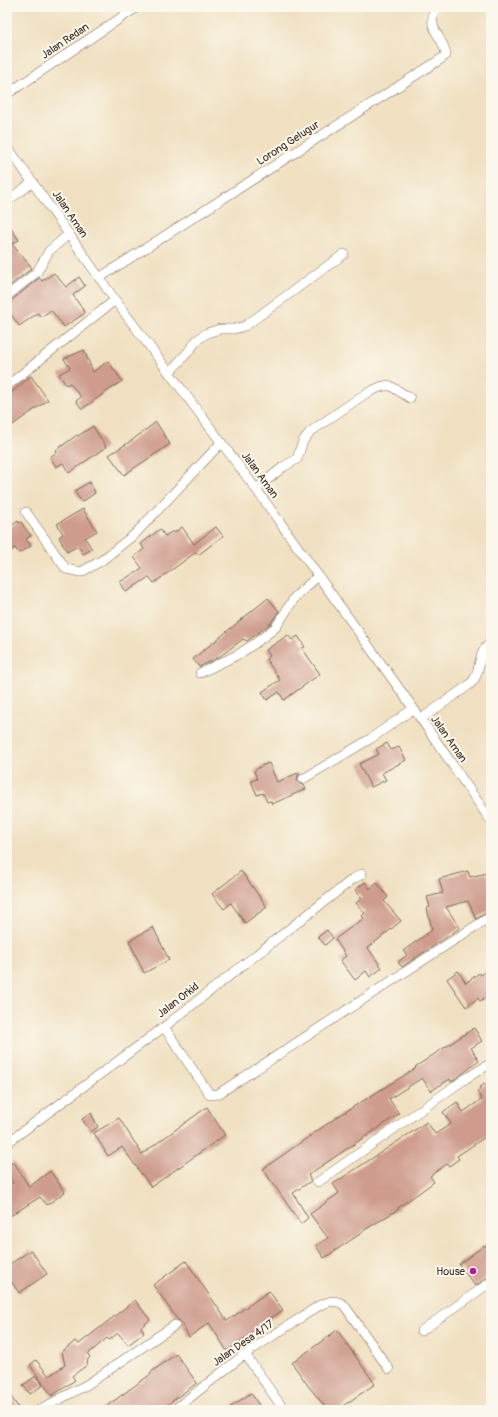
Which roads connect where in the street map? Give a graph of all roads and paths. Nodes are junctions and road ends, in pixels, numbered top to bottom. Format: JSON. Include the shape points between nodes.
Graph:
{"nodes":[{"id":1,"x":137,"y":7,"type":"edge"},
{"id":2,"x":436,"y":7,"type":"edge"},
{"id":3,"x":7,"y":94,"type":"edge"},
{"id":4,"x":7,"y":146,"type":"edge"},
{"id":5,"x":29,"y":185,"type":"junction"},
{"id":6,"x":7,"y":201,"type":"edge"},
{"id":7,"x":69,"y":234,"type":"junction"},
{"id":8,"x":344,"y":254,"type":"dead end"},
{"id":9,"x":99,"y":278,"type":"junction"},
{"id":10,"x":7,"y":296,"type":"edge"},
{"id":11,"x":115,"y":300,"type":"junction"},
{"id":12,"x":168,"y":373,"type":"junction"},
{"id":13,"x":7,"y":386,"type":"edge"},
{"id":14,"x":410,"y":398,"type":"dead end"},
{"id":15,"x":221,"y":443,"type":"junction"},
{"id":16,"x":256,"y":488,"type":"junction"},
{"id":17,"x":26,"y":512,"type":"dead end"},
{"id":18,"x":318,"y":576,"type":"junction"},
{"id":19,"x":491,"y":643,"type":"edge"},
{"id":20,"x":200,"y":673,"type":"dead end"},
{"id":21,"x":413,"y":709,"type":"junction"},
{"id":22,"x":421,"y":719,"type":"junction"},
{"id":23,"x":303,"y":779,"type":"dead end"},
{"id":24,"x":489,"y":814,"type":"edge"},
{"id":25,"x":362,"y":874,"type":"dead end"},
{"id":26,"x":491,"y":916,"type":"edge"},
{"id":27,"x":164,"y":1027,"type":"junction"},
{"id":28,"x":491,"y":1063,"type":"edge"},
{"id":29,"x":7,"y":1144,"type":"edge"},
{"id":30,"x":318,"y":1182,"type":"dead end"},
{"id":31,"x":491,"y":1282,"type":"edge"},
{"id":32,"x":175,"y":1325,"type":"dead end"},
{"id":33,"x":421,"y":1331,"type":"dead end"},
{"id":34,"x":245,"y":1354,"type":"junction"},
{"id":35,"x":389,"y":1369,"type":"dead end"},
{"id":36,"x":39,"y":1410,"type":"edge"},
{"id":37,"x":174,"y":1410,"type":"edge"},
{"id":38,"x":284,"y":1410,"type":"edge"}],
"edges":[{"from":1,"to":3,"type":"street","name":"Jalan Redan"},
{"from":2,"to":9,"type":"street","name":"Lorong Gelugur","via":[[432,14],[432,24],[446,55]]},
{"from":4,"to":5,"type":"street","name":"Jalan Aman"},
{"from":5,"to":6,"type":"street"},
{"from":5,"to":7,"type":"street","name":"Jalan Aman"},
{"from":7,"to":9,"type":"street","name":"Jalan Aman"},
{"from":7,"to":10,"type":"street","via":[[49,251],[36,272]]},
{"from":8,"to":12,"type":"street","via":[[245,326],[220,329],[202,336]]},
{"from":9,"to":11,"type":"street","name":"Jalan Aman"},
{"from":11,"to":12,"type":"street","name":"Jalan Aman"},
{"from":11,"to":13,"type":"street"},
{"from":12,"to":15,"type":"street","name":"Jalan Aman"},
{"from":14,"to":16,"type":"street","via":[[389,385],[380,386],[364,394],[310,432],[303,440],[297,459]]},
{"from":15,"to":16,"type":"street","name":"Jalan Aman"},
{"from":15,"to":17,"type":"street","via":[[134,534],[101,561],[81,572],[66,569]]},
{"from":16,"to":18,"type":"street","name":"Jalan Aman"},
{"from":18,"to":20,"type":"street","via":[[295,597],[276,626],[257,642]]},
{"from":18,"to":21,"type":"street","name":"Jalan Aman"},
{"from":19,"to":22,"type":"street","via":[[481,654],[475,678],[469,685]]},
{"from":21,"to":22,"type":"street","name":"Jalan Aman"},
{"from":21,"to":23,"type":"street","via":[[370,739]]},
{"from":22,"to":24,"type":"street","name":"Jalan Aman"},
{"from":25,"to":27,"type":"street","name":"Jalan Orkid"},
{"from":26,"to":27,"type":"street","via":[[218,1094],[210,1095]]},
{"from":27,"to":29,"type":"street","name":"Jalan Orkid"},
{"from":28,"to":30,"type":"street"},
{"from":31,"to":33,"type":"street"},
{"from":32,"to":36,"type":"street","via":[[88,1384]]},
{"from":34,"to":35,"type":"street","name":"Jalan Desa 4/17","via":[[320,1305],[336,1300],[344,1304]]},
{"from":34,"to":37,"type":"street","name":"Jalan Desa 4/17"},
{"from":34,"to":38,"type":"street"}]}
